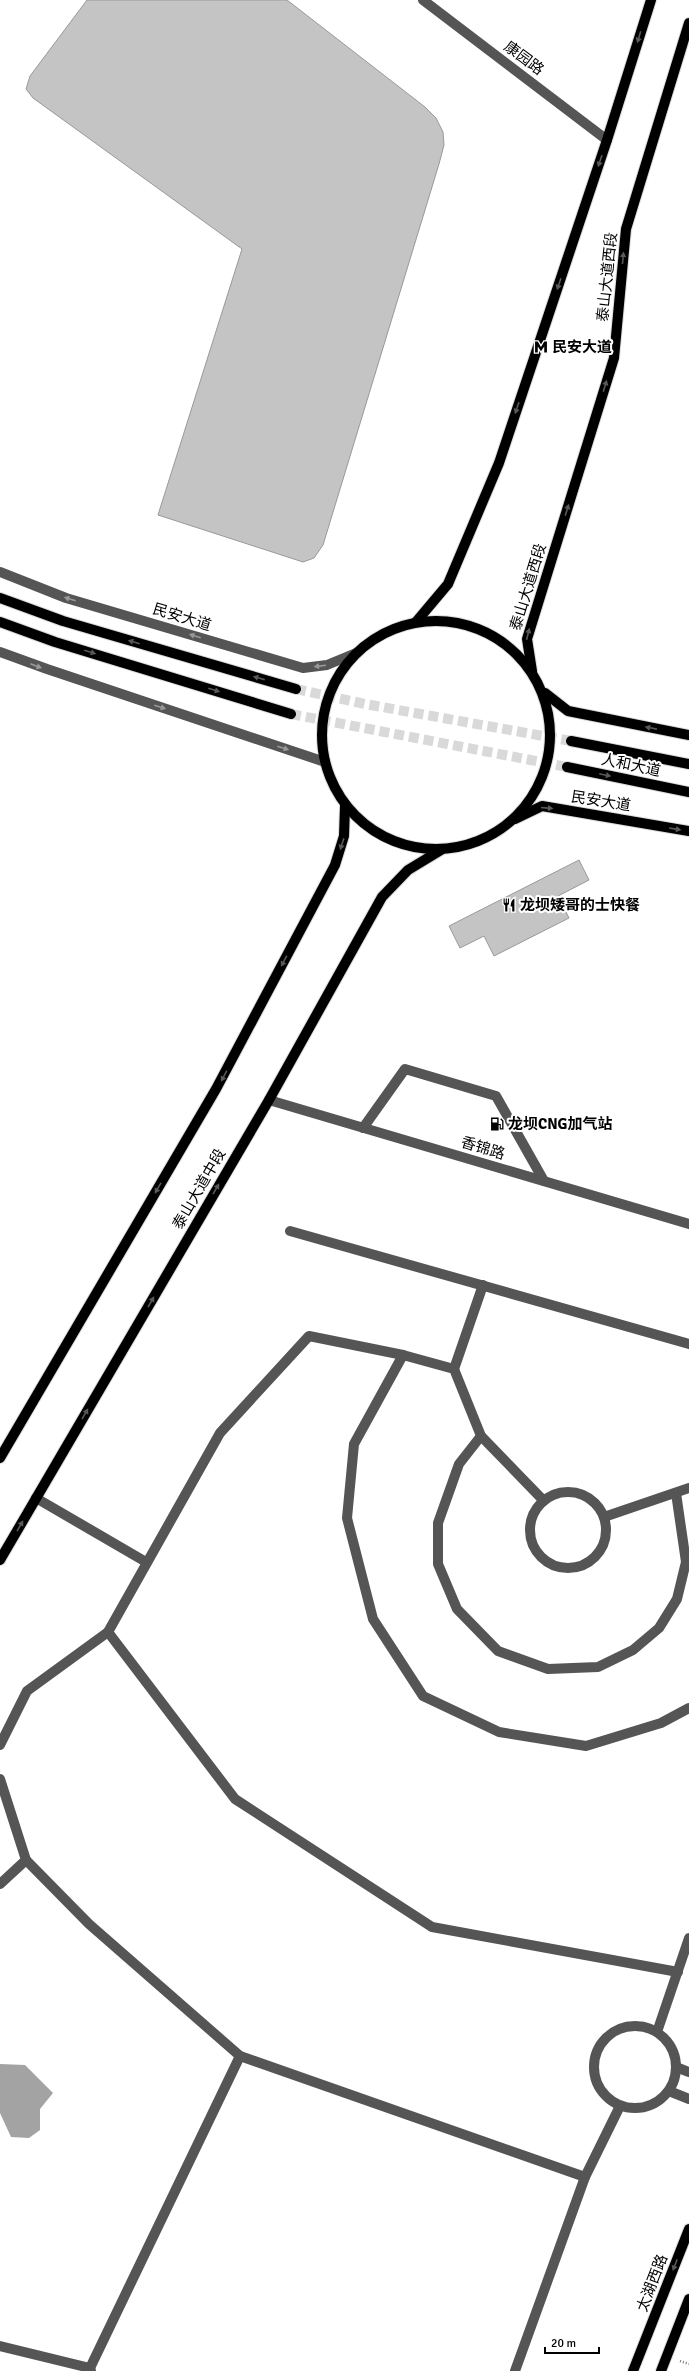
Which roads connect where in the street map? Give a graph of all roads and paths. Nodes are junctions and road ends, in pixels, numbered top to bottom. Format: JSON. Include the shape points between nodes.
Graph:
{"nodes":[{"id":1,"x":423,"y":0,"type":"edge"},
{"id":2,"x":651,"y":0,"type":"edge"},
{"id":3,"x":689,"y":24,"type":"edge"},
{"id":4,"x":607,"y":140,"type":"junction"},
{"id":5,"x":0,"y":572,"type":"edge"},
{"id":6,"x":0,"y":598,"type":"edge"},
{"id":7,"x":0,"y":622,"type":"edge"},
{"id":8,"x":416,"y":622,"type":"junction"},
{"id":9,"x":0,"y":652,"type":"edge"},
{"id":10,"x":356,"y":653,"type":"junction"},
{"id":11,"x":532,"y":673,"type":"junction"},
{"id":12,"x":296,"y":689,"type":"tunnel mouth"},
{"id":13,"x":545,"y":693,"type":"junction"},
{"id":14,"x":291,"y":714,"type":"tunnel mouth"},
{"id":15,"x":689,"y":735,"type":"edge"},
{"id":16,"x":571,"y":741,"type":"tunnel mouth"},
{"id":17,"x":325,"y":762,"type":"junction"},
{"id":18,"x":689,"y":764,"type":"edge"},
{"id":19,"x":567,"y":767,"type":"tunnel mouth"},
{"id":20,"x":689,"y":792,"type":"edge"},
{"id":21,"x":345,"y":806,"type":"junction"},
{"id":22,"x":511,"y":821,"type":"junction"},
{"id":23,"x":689,"y":831,"type":"edge"},
{"id":24,"x":441,"y":850,"type":"junction"},
{"id":25,"x":269,"y":1100,"type":"junction"},
{"id":26,"x":363,"y":1128,"type":"junction"},
{"id":27,"x":544,"y":1181,"type":"junction"},
{"id":28,"x":689,"y":1224,"type":"edge"},
{"id":29,"x":290,"y":1231,"type":"dead end"},
{"id":30,"x":483,"y":1285,"type":"junction"},
{"id":31,"x":689,"y":1344,"type":"edge"},
{"id":32,"x":403,"y":1355,"type":"junction"},
{"id":33,"x":454,"y":1369,"type":"junction"},
{"id":34,"x":481,"y":1436,"type":"junction"},
{"id":35,"x":0,"y":1458,"type":"edge"},
{"id":36,"x":689,"y":1488,"type":"edge"},
{"id":37,"x":676,"y":1493,"type":"junction"},
{"id":38,"x":36,"y":1498,"type":"junction"},
{"id":39,"x":544,"y":1500,"type":"junction"},
{"id":40,"x":604,"y":1517,"type":"junction"},
{"id":41,"x":0,"y":1560,"type":"edge"},
{"id":42,"x":146,"y":1562,"type":"junction"},
{"id":43,"x":108,"y":1632,"type":"junction"},
{"id":44,"x":689,"y":1708,"type":"edge"},
{"id":45,"x":0,"y":1745,"type":"edge"},
{"id":46,"x":0,"y":1779,"type":"edge"},
{"id":47,"x":26,"y":1860,"type":"junction"},
{"id":48,"x":0,"y":1884,"type":"edge"},
{"id":49,"x":689,"y":1938,"type":"edge"},
{"id":50,"x":678,"y":1972,"type":"junction"},
{"id":51,"x":657,"y":2032,"type":"junction"},
{"id":52,"x":240,"y":2056,"type":"junction"},
{"id":53,"x":676,"y":2067,"type":"junction"},
{"id":54,"x":689,"y":2072,"type":"edge"},
{"id":55,"x":669,"y":2091,"type":"junction"},
{"id":56,"x":689,"y":2099,"type":"edge"},
{"id":57,"x":620,"y":2106,"type":"junction"},
{"id":58,"x":585,"y":2177,"type":"junction"},
{"id":59,"x":689,"y":2229,"type":"edge"},
{"id":60,"x":689,"y":2299,"type":"edge"},
{"id":61,"x":0,"y":2346,"type":"edge"},
{"id":62,"x":91,"y":2369,"type":"edge"},
{"id":63,"x":515,"y":2371,"type":"edge"},
{"id":64,"x":634,"y":2371,"type":"edge"},
{"id":65,"x":661,"y":2371,"type":"edge"}],
"edges":[{"from":1,"to":4,"type":"street","name":"康园路"},
{"from":2,"to":4,"type":"main road","one_way":true},
{"from":11,"to":3,"type":"main road","name":"泰山大道西段","one_way":true,"via":[[526,639],[614,358],[626,229]]},
{"from":4,"to":8,"type":"main road","one_way":true,"via":[[499,463],[448,584]]},
{"from":10,"to":5,"type":"street","name":"民安大道","one_way":true,"via":[[327,665],[303,668],[66,598]]},
{"from":12,"to":6,"type":"main road","one_way":true,"via":[[64,621]]},
{"from":7,"to":14,"type":"main road","one_way":true,"via":[[55,642]]},
{"from":8,"to":10,"type":"main road","via":[[384,633]]},
{"from":8,"to":11,"type":"main road","via":[[449,621],[486,632],[518,654]]},
{"from":9,"to":17,"type":"street","one_way":true},
{"from":10,"to":17,"type":"main road","via":[[341,671],[330,692],[323,715],[321,739]]},
{"from":11,"to":13,"type":"main road"},
{"from":15,"to":13,"type":"main road","one_way":true,"via":[[568,711]]},
{"from":13,"to":22,"type":"main road","via":[[550,718],[546,768],[536,791]]},
{"from":16,"to":18,"type":"main road","name":"人和大道"},
{"from":17,"to":21,"type":"main road","via":[[332,785]]},
{"from":19,"to":20,"type":"main road","name":"人和大道","one_way":true},
{"from":21,"to":24,"type":"main road","via":[[362,823],[381,836],[402,845]]},
{"from":21,"to":35,"type":"main road","one_way":true,"via":[[344,836],[335,865],[235,1054]]},
{"from":22,"to":23,"type":"main road","name":"民安大道","one_way":true,"via":[[542,806]]},
{"from":22,"to":24,"type":"main road","via":[[479,842]]},
{"from":24,"to":25,"type":"main road","name":"泰山大道中段","via":[[408,870],[382,897]]},
{"from":25,"to":26,"type":"street","name":"香锦路"},
{"from":38,"to":25,"type":"main road","name":"泰山大道中段","one_way":true},
{"from":26,"to":27,"type":"street","name":"香锦路"},
{"from":26,"to":27,"type":"street","via":[[405,1069],[496,1096]]},
{"from":27,"to":28,"type":"street","name":"香锦路"},
{"from":29,"to":30,"type":"street"},
{"from":30,"to":31,"type":"street"},
{"from":30,"to":33,"type":"street"},
{"from":32,"to":33,"type":"street"},
{"from":32,"to":42,"type":"street","via":[[309,1336],[220,1433]]},
{"from":32,"to":44,"type":"street","via":[[354,1444],[347,1518],[373,1619],[423,1696],[498,1732],[586,1746],[661,1723]]},
{"from":33,"to":34,"type":"street"},
{"from":34,"to":37,"type":"street","via":[[458,1464],[438,1523],[438,1564],[457,1609],[498,1651],[548,1669],[598,1667],[633,1650],[659,1628],[677,1600],[686,1562]]},
{"from":34,"to":39,"type":"street"},
{"from":36,"to":37,"type":"street"},
{"from":37,"to":40,"type":"street"},
{"from":41,"to":38,"type":"main road","name":"泰山大道中段","one_way":true},
{"from":38,"to":42,"type":"street"},
{"from":39,"to":40,"type":"street","via":[[566,1491],[578,1492],[598,1506]]},
{"from":39,"to":40,"type":"street","via":[[535,1509],[530,1520],[529,1532],[538,1554],[558,1567],[581,1566],[600,1551],[605,1540]]},
{"from":42,"to":43,"type":"street"},
{"from":43,"to":45,"type":"street","via":[[27,1691]]},
{"from":43,"to":50,"type":"street","via":[[235,1799],[432,1927]]},
{"from":46,"to":47,"type":"street"},
{"from":47,"to":48,"type":"street"},
{"from":47,"to":52,"type":"street","via":[[89,1924]]},
{"from":49,"to":50,"type":"street"},
{"from":50,"to":51,"type":"street"},
{"from":51,"to":53,"type":"street","via":[[667,2041],[674,2053]]},
{"from":51,"to":57,"type":"street","via":[[631,2026],[617,2030],[606,2038],[598,2049],[594,2062],[594,2076],[608,2099]]},
{"from":52,"to":58,"type":"street"},
{"from":52,"to":62,"type":"street"},
{"from":53,"to":54,"type":"street"},
{"from":53,"to":55,"type":"street","via":[[675,2079]]},
{"from":55,"to":56,"type":"street"},
{"from":55,"to":57,"type":"street","via":[[659,2101],[647,2107],[633,2109]]},
{"from":57,"to":58,"type":"street"},
{"from":58,"to":63,"type":"street"},
{"from":59,"to":64,"type":"main road","name":"太湖西路","one_way":true},
{"from":60,"to":65,"type":"main road"},
{"from":61,"to":62,"type":"street"}]}
